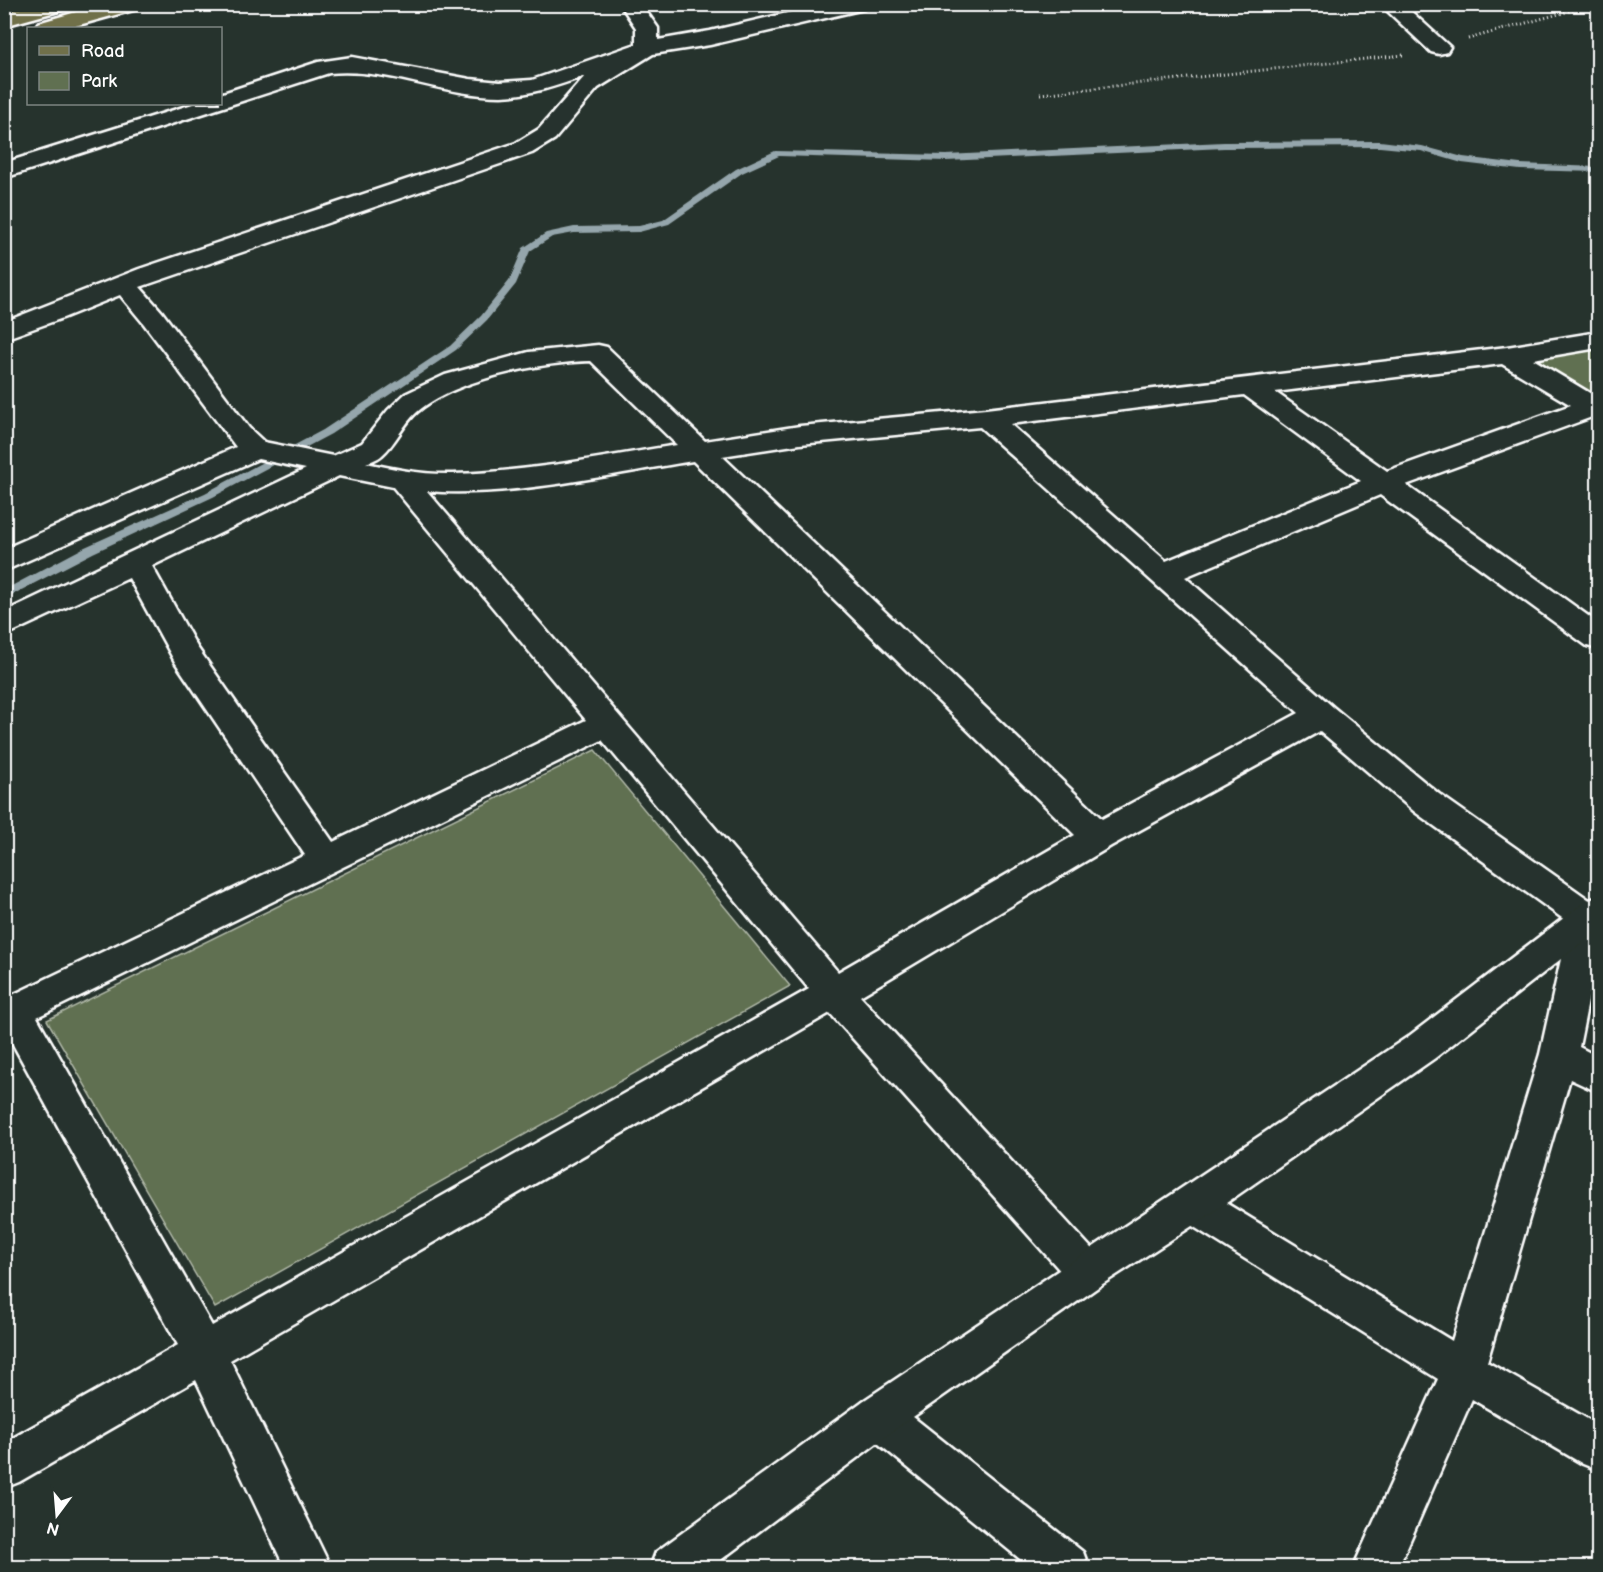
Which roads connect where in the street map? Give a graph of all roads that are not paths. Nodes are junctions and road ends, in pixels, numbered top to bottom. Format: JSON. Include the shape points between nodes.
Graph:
{"nodes":[{"id":1,"x":58,"y":4,"type":"edge"},
{"id":2,"x":129,"y":4,"type":"edge"},
{"id":3,"x":630,"y":4,"type":"edge"},
{"id":4,"x":856,"y":4,"type":"edge"},
{"id":5,"x":1390,"y":4,"type":"edge"},
{"id":6,"x":4,"y":20,"type":"edge"},
{"id":7,"x":49,"y":27,"type":"edge"},
{"id":8,"x":27,"y":33,"type":"edge"},
{"id":9,"x":4,"y":40,"type":"edge"},
{"id":10,"x":1439,"y":47,"type":"road end"},
{"id":11,"x":647,"y":48,"type":"junction"},
{"id":12,"x":222,"y":101,"type":"edge"},
{"id":13,"x":211,"y":105,"type":"edge"},
{"id":14,"x":4,"y":171,"type":"edge"},
{"id":15,"x":125,"y":284,"type":"junction"},
{"id":16,"x":4,"y":331,"type":"edge"},
{"id":17,"x":1599,"y":340,"type":"edge"},
{"id":18,"x":1507,"y":355,"type":"junction"},
{"id":19,"x":1249,"y":386,"type":"junction"},
{"id":20,"x":1596,"y":409,"type":"edge"},
{"id":21,"x":986,"y":418,"type":"junction"},
{"id":22,"x":255,"y":449,"type":"junction"},
{"id":23,"x":701,"y":451,"type":"junction"},
{"id":24,"x":336,"y":467,"type":"junction"},
{"id":25,"x":402,"y":480,"type":"junction"},
{"id":26,"x":1383,"y":483,"type":"junction"},
{"id":27,"x":4,"y":561,"type":"edge"},
{"id":28,"x":136,"y":564,"type":"junction"},
{"id":29,"x":1163,"y":574,"type":"junction"},
{"id":30,"x":4,"y":625,"type":"edge"},
{"id":31,"x":1599,"y":638,"type":"edge"},
{"id":32,"x":1322,"y":715,"type":"junction"},
{"id":33,"x":607,"y":724,"type":"junction"},
{"id":34,"x":1099,"y":837,"type":"junction"},
{"id":35,"x":326,"y":859,"type":"junction"},
{"id":36,"x":1593,"y":914,"type":"edge"},
{"id":37,"x":834,"y":993,"type":"junction"},
{"id":38,"x":9,"y":1003,"type":"edge"},
{"id":39,"x":1558,"y":1054,"type":"junction"},
{"id":40,"x":1599,"y":1076,"type":"edge"},
{"id":41,"x":1192,"y":1204,"type":"junction"},
{"id":42,"x":1087,"y":1272,"type":"junction"},
{"id":43,"x":204,"y":1352,"type":"junction"},
{"id":44,"x":1463,"y":1371,"type":"junction"},
{"id":45,"x":878,"y":1416,"type":"junction"},
{"id":46,"x":1599,"y":1449,"type":"edge"},
{"id":47,"x":4,"y":1467,"type":"edge"},
{"id":48,"x":309,"y":1568,"type":"edge"},
{"id":49,"x":672,"y":1568,"type":"edge"},
{"id":50,"x":1066,"y":1568,"type":"edge"},
{"id":51,"x":1375,"y":1568,"type":"edge"}],
"edges":[{"from":1,"to":6,"type":"main road"},
{"from":2,"to":7,"type":"main road"},
{"from":3,"to":11,"type":"street","via":[[647,28]]},
{"from":4,"to":11,"type":"street","via":[[710,38]]},
{"from":5,"to":10,"type":"street"},
{"from":8,"to":9,"type":"main road"},
{"from":11,"to":12,"type":"street","via":[[535,86],[470,86],[352,63],[326,67]]},
{"from":11,"to":15,"type":"street","via":[[590,83],[547,134],[524,148]]},
{"from":13,"to":14,"type":"street"},
{"from":15,"to":16,"type":"street"},
{"from":15,"to":22,"type":"street","via":[[239,434]]},
{"from":17,"to":18,"type":"street"},
{"from":18,"to":19,"type":"street"},
{"from":18,"to":20,"type":"street"},
{"from":19,"to":21,"type":"street"},
{"from":19,"to":26,"type":"street"},
{"from":20,"to":26,"type":"street"},
{"from":21,"to":23,"type":"street","via":[[800,435]]},
{"from":21,"to":29,"type":"street"},
{"from":22,"to":24,"type":"street"},
{"from":22,"to":27,"type":"street"},
{"from":23,"to":24,"type":"street","via":[[598,353],[575,352],[501,366],[414,401],[372,449]]},
{"from":23,"to":25,"type":"street","via":[[533,477],[451,484]]},
{"from":23,"to":34,"type":"street"},
{"from":24,"to":25,"type":"street"},
{"from":24,"to":28,"type":"street"},
{"from":25,"to":33,"type":"street"},
{"from":26,"to":29,"type":"street"},
{"from":26,"to":31,"type":"street"},
{"from":28,"to":30,"type":"street"},
{"from":28,"to":35,"type":"street","via":[[186,654]]},
{"from":29,"to":32,"type":"street"},
{"from":32,"to":34,"type":"street"},
{"from":32,"to":36,"type":"street","via":[[1426,803]]},
{"from":33,"to":35,"type":"street"},
{"from":33,"to":37,"type":"street"},
{"from":34,"to":37,"type":"street"},
{"from":35,"to":38,"type":"street"},
{"from":36,"to":39,"type":"street"},
{"from":36,"to":41,"type":"street","via":[[1422,1047]]},
{"from":37,"to":42,"type":"street"},
{"from":37,"to":43,"type":"street"},
{"from":38,"to":43,"type":"street"},
{"from":39,"to":40,"type":"street"},
{"from":39,"to":44,"type":"street"},
{"from":41,"to":42,"type":"street"},
{"from":41,"to":44,"type":"street"},
{"from":42,"to":45,"type":"street"},
{"from":43,"to":47,"type":"street"},
{"from":43,"to":48,"type":"street"},
{"from":44,"to":46,"type":"street"},
{"from":44,"to":51,"type":"street"},
{"from":45,"to":49,"type":"street"},
{"from":45,"to":50,"type":"street"}]}
